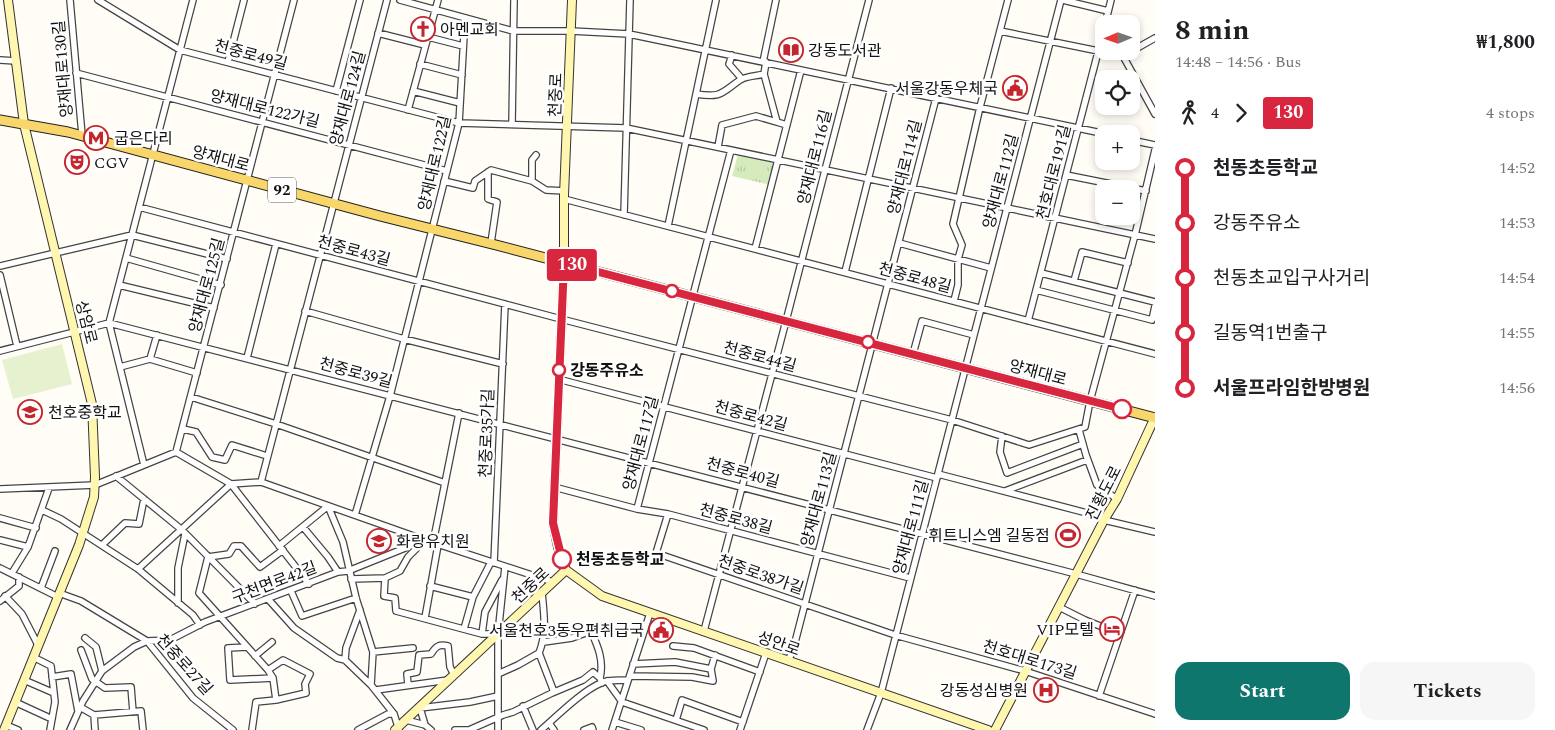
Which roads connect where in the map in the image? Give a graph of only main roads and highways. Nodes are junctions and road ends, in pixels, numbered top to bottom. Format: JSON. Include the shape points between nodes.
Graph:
{"nodes":[{"id":1,"x":0,"y":120,"type":"edge"},
{"id":2,"x":1155,"y":418,"type":"edge"}],
"edges":[{"from":1,"to":2,"type":"main road","name":"양재대로","number":"92","via":[[152,154]]}]}
